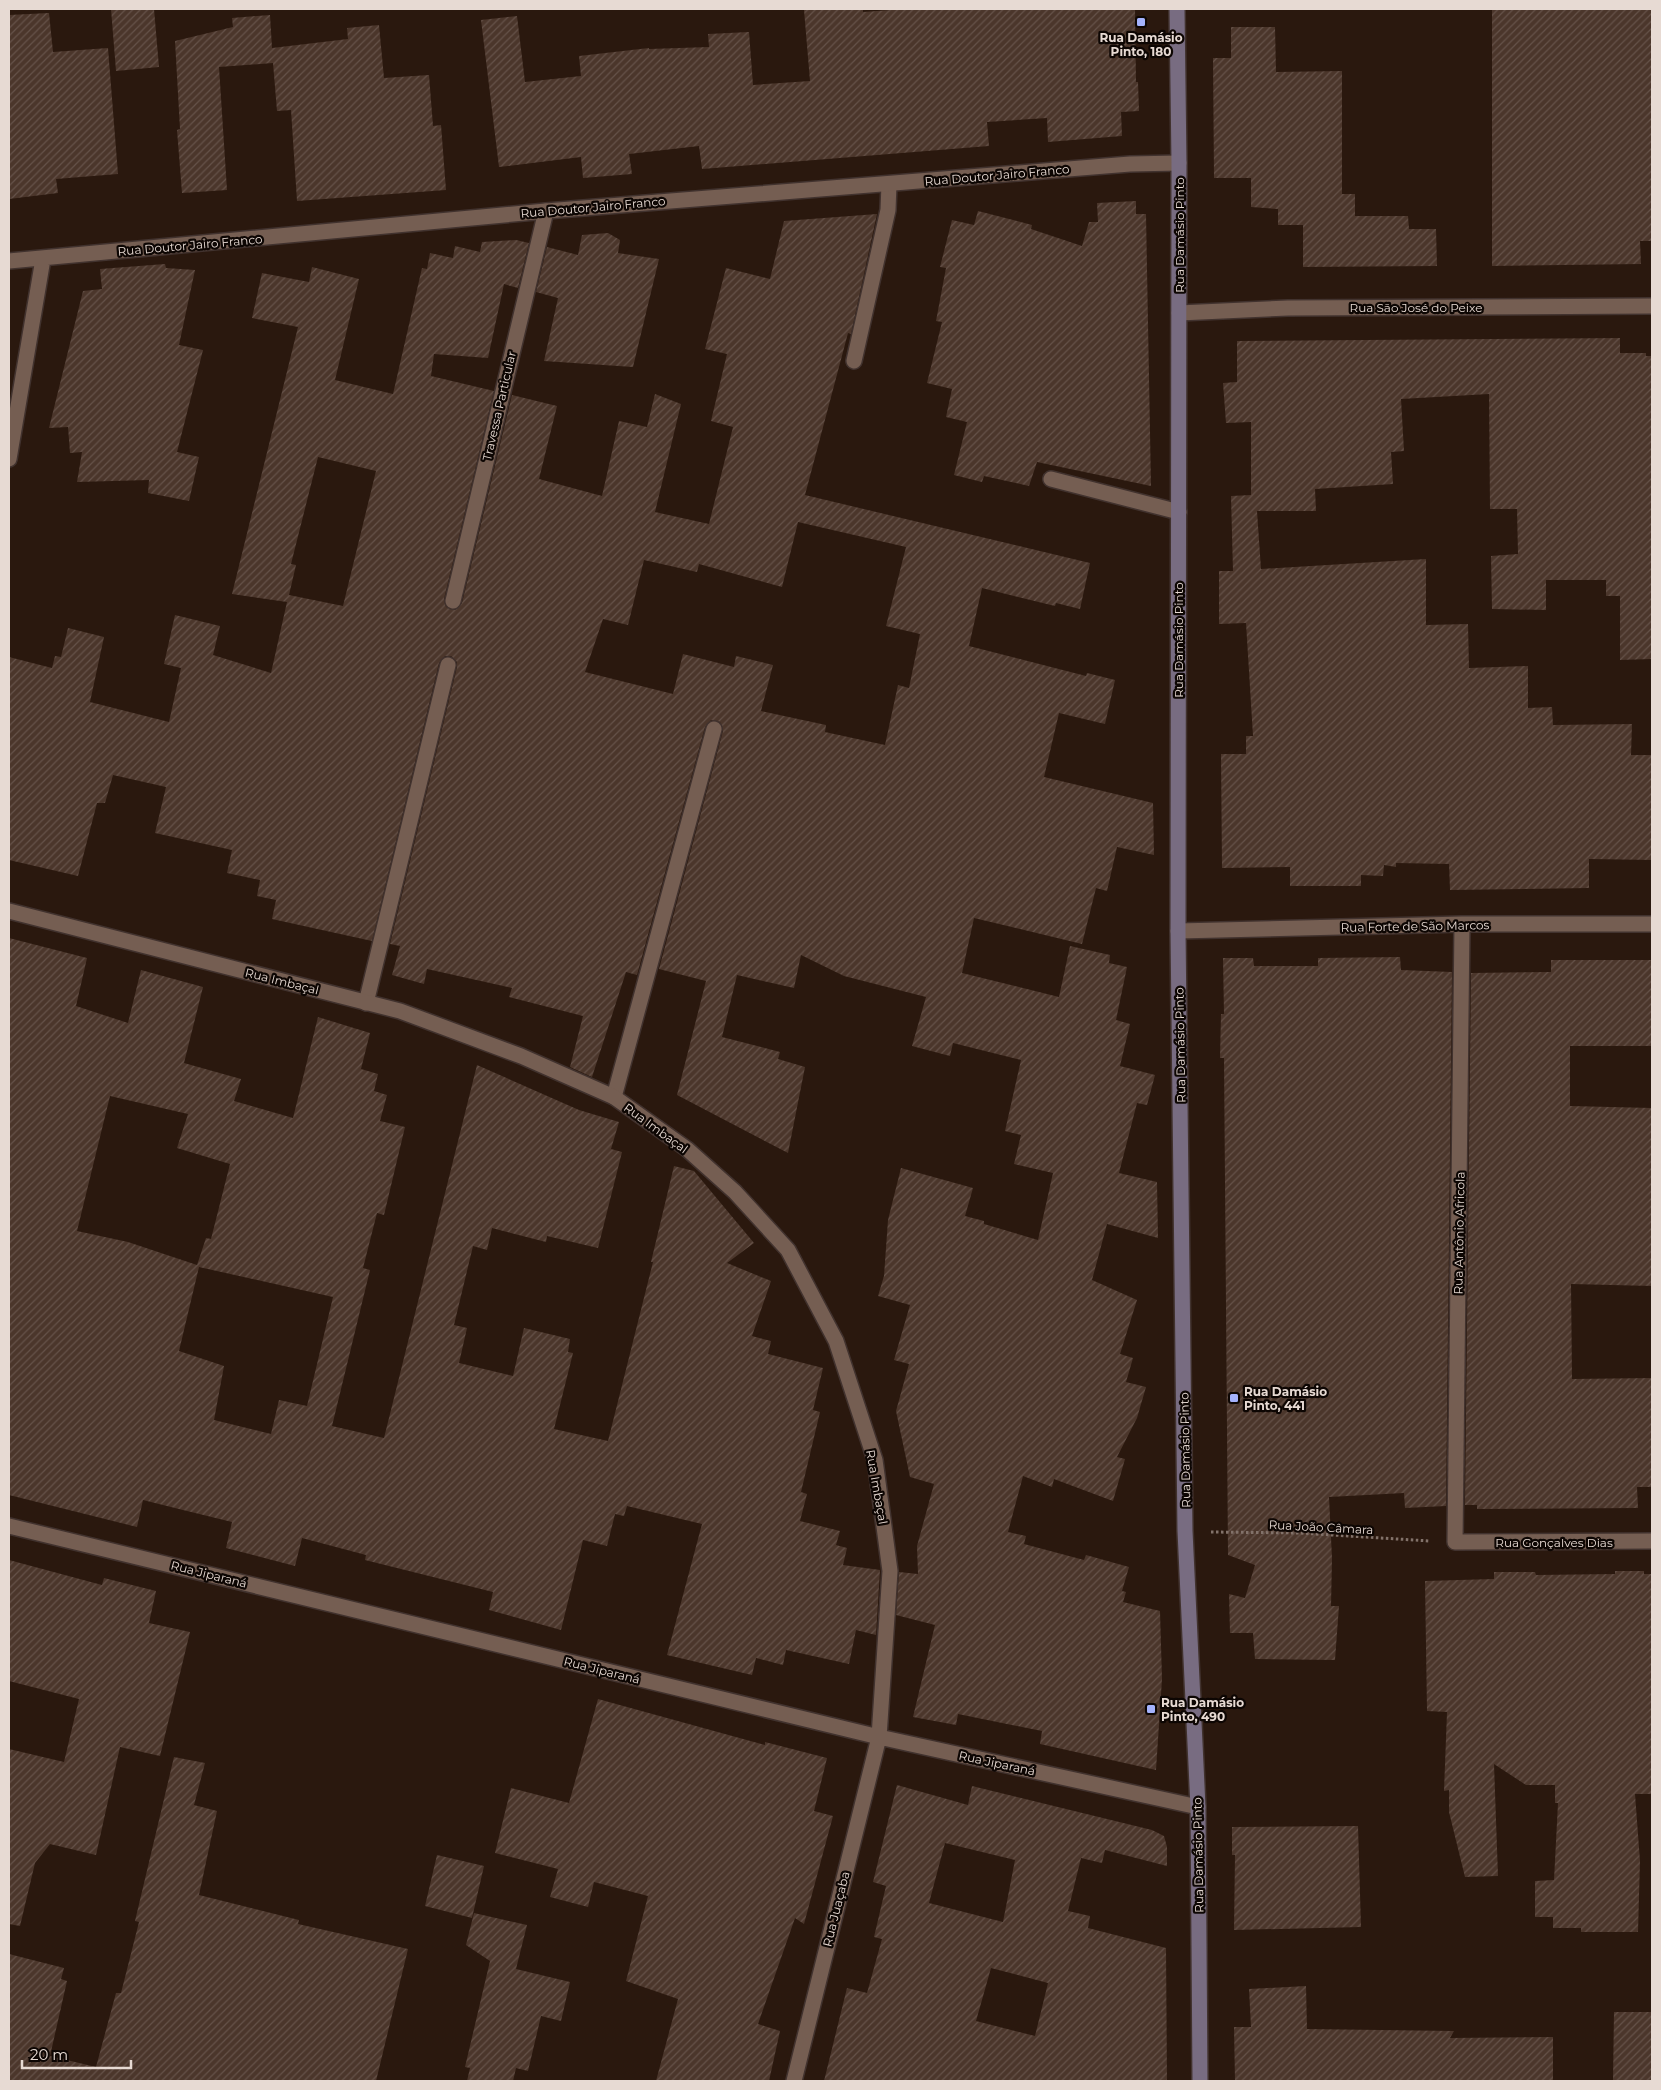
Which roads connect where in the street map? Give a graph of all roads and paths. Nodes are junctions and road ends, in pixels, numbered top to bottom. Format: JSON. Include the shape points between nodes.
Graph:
{"nodes":[{"id":1,"x":1177,"y":9,"type":"edge"},
{"id":2,"x":1179,"y":163,"type":"junction"},
{"id":3,"x":888,"y":184,"type":"junction"},
{"id":4,"x":546,"y":211,"type":"junction"},
{"id":5,"x":44,"y":259,"type":"junction"},
{"id":6,"x":9,"y":261,"type":"edge"},
{"id":7,"x":1652,"y":306,"type":"edge"},
{"id":8,"x":1179,"y":313,"type":"junction"},
{"id":9,"x":854,"y":360,"type":"dead end"},
{"id":10,"x":9,"y":459,"type":"edge"},
{"id":11,"x":1052,"y":479,"type":"dead end"},
{"id":12,"x":1179,"y":512,"type":"junction"},
{"id":13,"x":453,"y":601,"type":"dead end"},
{"id":14,"x":448,"y":665,"type":"dead end"},
{"id":15,"x":714,"y":729,"type":"dead end"},
{"id":16,"x":9,"y":911,"type":"edge"},
{"id":17,"x":1462,"y":924,"type":"junction"},
{"id":18,"x":1652,"y":924,"type":"edge"},
{"id":19,"x":1178,"y":931,"type":"junction"},
{"id":20,"x":366,"y":1003,"type":"junction"},
{"id":21,"x":614,"y":1097,"type":"junction"},
{"id":22,"x":9,"y":1526,"type":"edge"},
{"id":23,"x":1185,"y":1532,"type":"junction"},
{"id":24,"x":1652,"y":1541,"type":"edge"},
{"id":25,"x":1455,"y":1542,"type":"junction"},
{"id":26,"x":878,"y":1737,"type":"junction"},
{"id":27,"x":1198,"y":1807,"type":"junction"},
{"id":28,"x":794,"y":2081,"type":"edge"},
{"id":29,"x":1200,"y":2081,"type":"edge"}],
"edges":[{"from":1,"to":2,"type":"street","name":"Rua Damásio Pinto"},
{"from":2,"to":3,"type":"street","name":"Rua Doutor Jairo Franco","via":[[1130,164]]},
{"from":2,"to":8,"type":"street","name":"Rua Damásio Pinto"},
{"from":3,"to":4,"type":"street","name":"Rua Doutor Jairo Franco"},
{"from":3,"to":9,"type":"street","via":[[888,210]]},
{"from":4,"to":5,"type":"street","name":"Rua Doutor Jairo Franco"},
{"from":4,"to":13,"type":"street","name":"Travessa Particular"},
{"from":5,"to":6,"type":"street","name":"Rua Doutor Jairo Franco"},
{"from":5,"to":10,"type":"street"},
{"from":7,"to":8,"type":"street","name":"Rua São José do Peixe","via":[[1288,308]]},
{"from":8,"to":12,"type":"street","name":"Rua Damásio Pinto"},
{"from":11,"to":12,"type":"street"},
{"from":12,"to":19,"type":"street","name":"Rua Damásio Pinto"},
{"from":14,"to":20,"type":"street"},
{"from":15,"to":21,"type":"street"},
{"from":16,"to":20,"type":"street","name":"Rua Imbaçal"},
{"from":17,"to":18,"type":"street","name":"Rua Forte de São Marcos"},
{"from":17,"to":19,"type":"street","name":"Rua Forte de São Marcos"},
{"from":17,"to":25,"type":"street","name":"Rua Antônio Africola"},
{"from":19,"to":23,"type":"street","name":"Rua Damásio Pinto"},
{"from":20,"to":21,"type":"street","name":"Rua Imbaçal","via":[[400,1011],[521,1056]]},
{"from":21,"to":26,"type":"street","name":"Rua Imbaçal","via":[[694,1155],[735,1192],[788,1250],[836,1341],[875,1460],[890,1571]]},
{"from":22,"to":26,"type":"street","name":"Rua Jiparaná"},
{"from":23,"to":25,"type":"path","name":"Rua João Câmara","via":[[1300,1533]]},
{"from":23,"to":27,"type":"street","name":"Rua Damásio Pinto"},
{"from":24,"to":25,"type":"street","name":"Rua Gonçalves Dias"},
{"from":26,"to":27,"type":"street","name":"Rua Jiparaná"},
{"from":26,"to":28,"type":"street","name":"Rua Juaçaba"},
{"from":27,"to":29,"type":"street","name":"Rua Damásio Pinto"}]}
